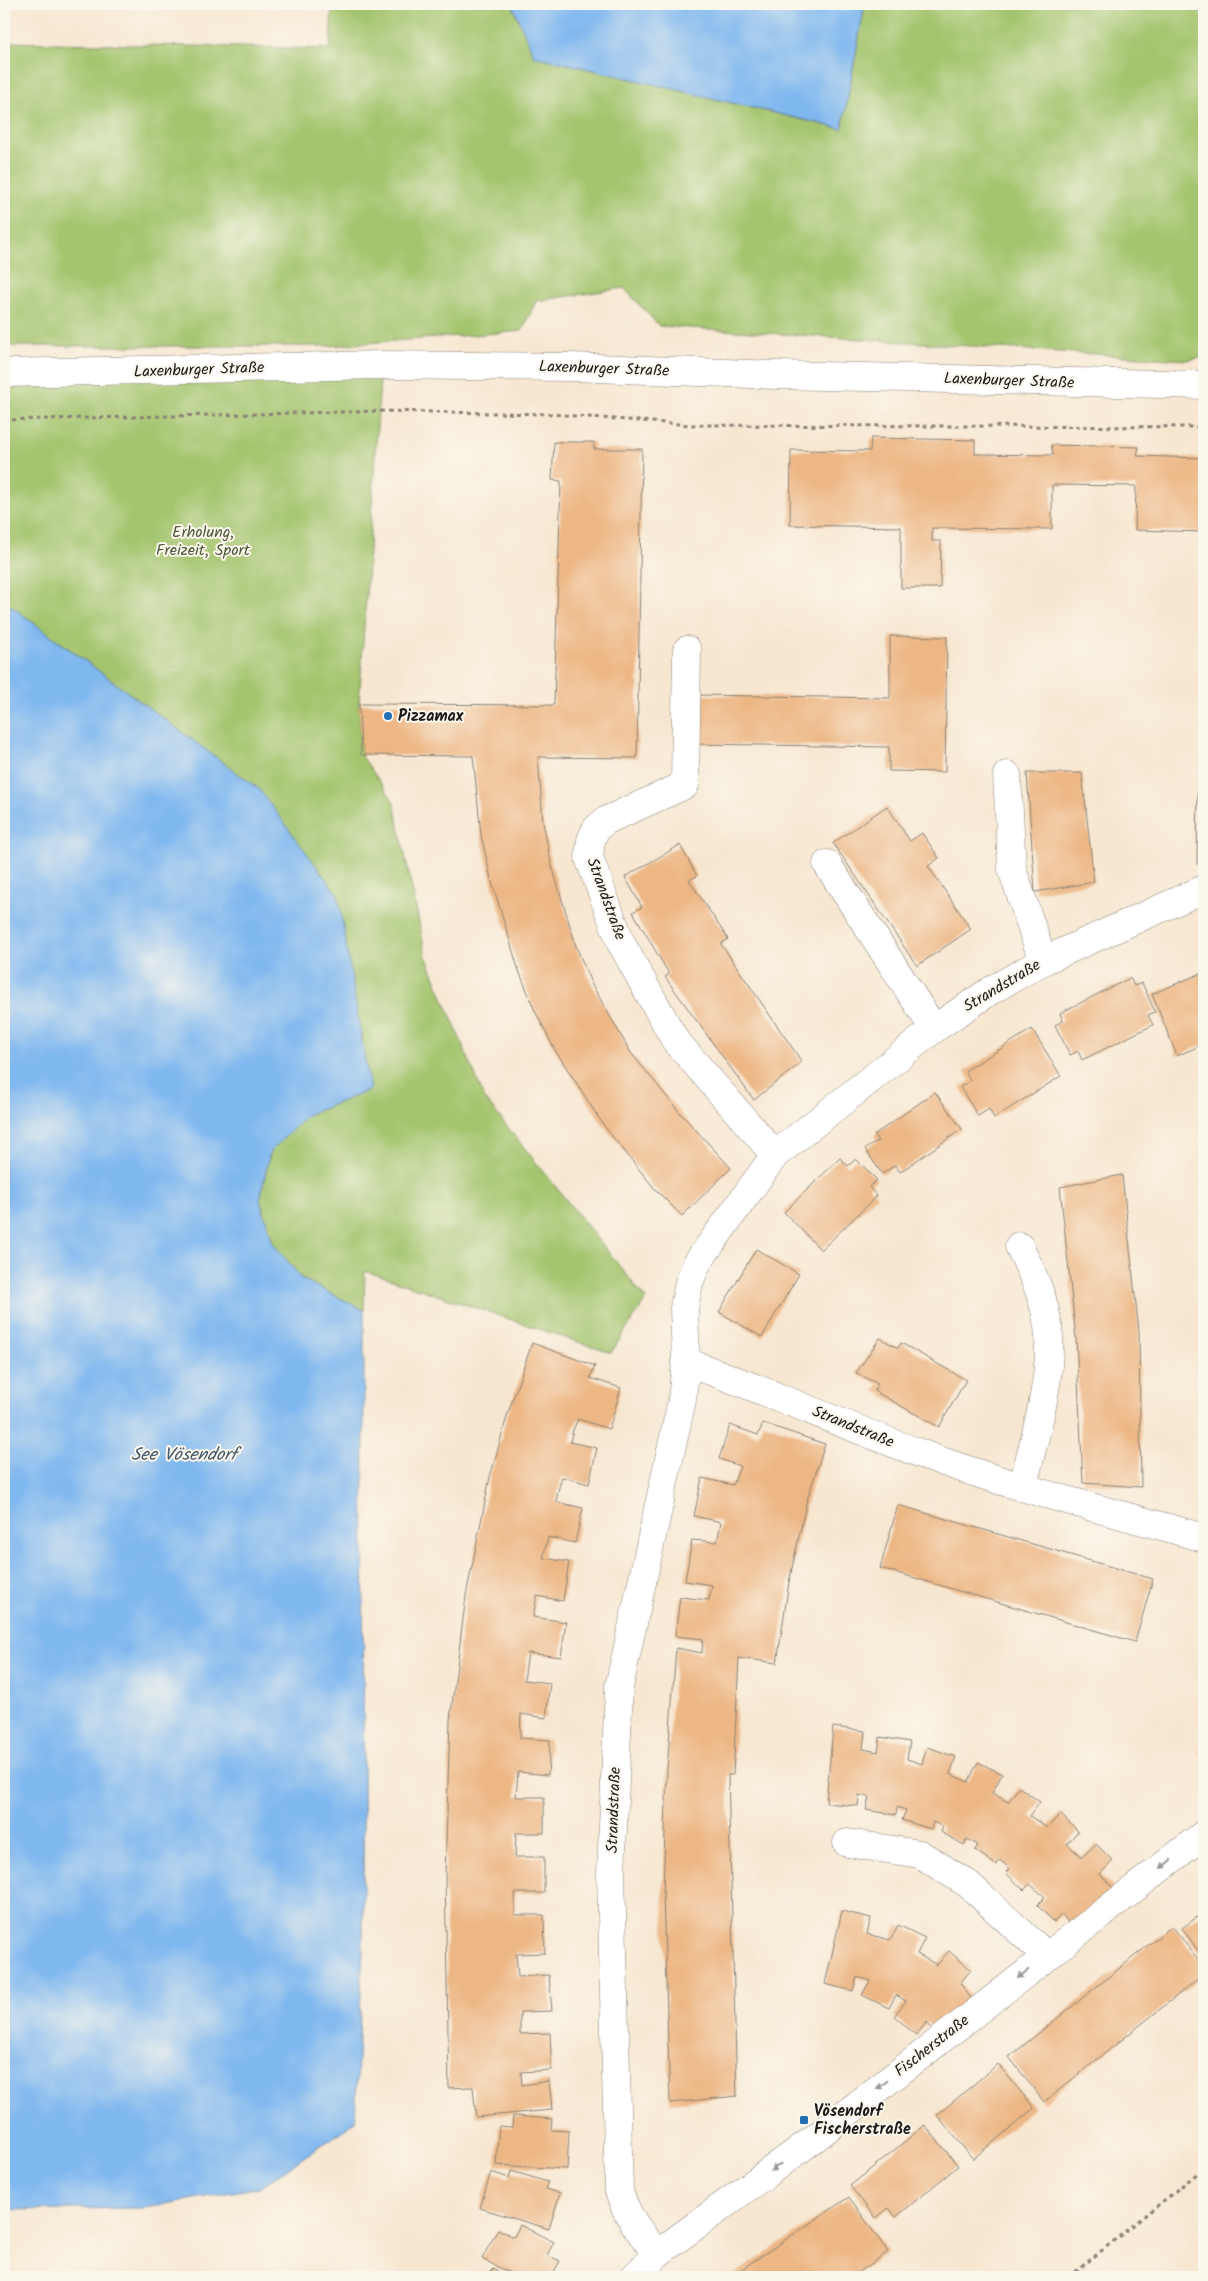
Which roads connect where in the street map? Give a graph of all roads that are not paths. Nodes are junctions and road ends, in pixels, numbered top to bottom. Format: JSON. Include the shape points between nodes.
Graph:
{"nodes":[{"id":1,"x":4,"y":373,"type":"edge"},
{"id":2,"x":1204,"y":385,"type":"edge"},
{"id":3,"x":687,"y":650,"type":"dead end"},
{"id":4,"x":1007,"y":775,"type":"dead end"},
{"id":5,"x":827,"y":864,"type":"dead end"},
{"id":6,"x":1204,"y":889,"type":"edge"},
{"id":7,"x":1042,"y":961,"type":"junction"},
{"id":8,"x":934,"y":1029,"type":"junction"},
{"id":9,"x":775,"y":1155,"type":"junction"},
{"id":10,"x":1019,"y":1246,"type":"dead end"},
{"id":11,"x":686,"y":1362,"type":"junction"},
{"id":12,"x":1023,"y":1486,"type":"junction"},
{"id":13,"x":1204,"y":1538,"type":"edge"},
{"id":14,"x":1204,"y":1834,"type":"edge"},
{"id":15,"x":847,"y":1843,"type":"dead end"},
{"id":16,"x":1047,"y":1956,"type":"junction"},
{"id":17,"x":657,"y":2254,"type":"junction"},
{"id":18,"x":634,"y":2277,"type":"edge"}],
"edges":[{"from":1,"to":2,"type":"street","name":"Laxenburger Straße","via":[[400,365]]},
{"from":3,"to":9,"type":"street","name":"Strandstraße","via":[[685,785],[605,821],[591,840],[589,858],[621,943],[675,1040]]},
{"from":4,"to":7,"type":"street","via":[[1012,869]]},
{"from":5,"to":8,"type":"street"},
{"from":6,"to":7,"type":"street","name":"Strandstraße"},
{"from":7,"to":8,"type":"street","name":"Strandstraße"},
{"from":8,"to":9,"type":"street","name":"Strandstraße"},
{"from":9,"to":11,"type":"street","name":"Strandstraße","via":[[697,1263],[684,1308]]},
{"from":10,"to":12,"type":"street","via":[[1036,1281],[1049,1336],[1047,1376]]},
{"from":11,"to":12,"type":"street","name":"Strandstraße","via":[[922,1454]]},
{"from":11,"to":17,"type":"street","name":"Strandstraße","via":[[680,1410],[619,1688],[611,1873],[619,2191],[634,2225]]},
{"from":12,"to":13,"type":"street","name":"Strandstraße"},
{"from":14,"to":16,"type":"street","name":"Fischerstraße","one_way":true},
{"from":15,"to":16,"type":"street","via":[[920,1854],[968,1884]]},
{"from":16,"to":17,"type":"street","name":"Fischerstraße","one_way":true,"via":[[815,2138]]},
{"from":17,"to":18,"type":"street","name":"Fischerstraße"}]}
